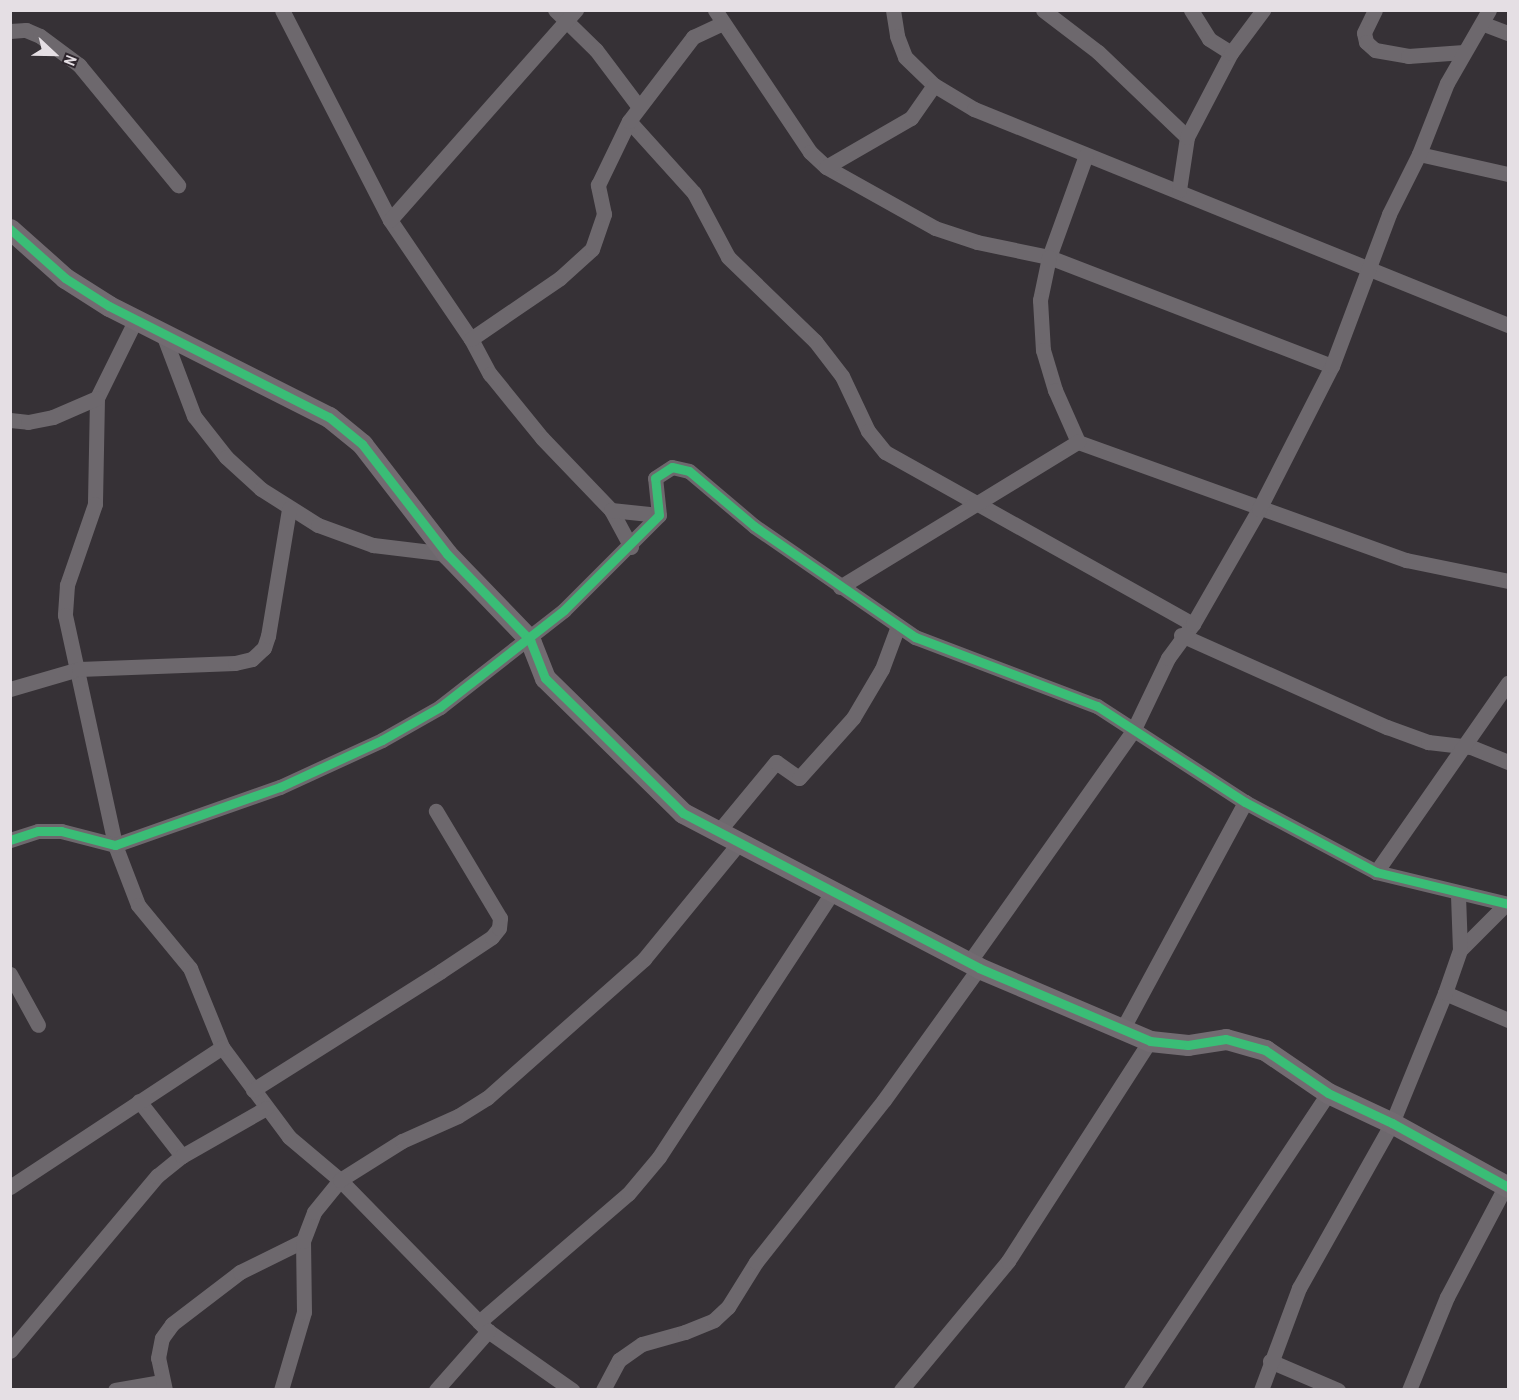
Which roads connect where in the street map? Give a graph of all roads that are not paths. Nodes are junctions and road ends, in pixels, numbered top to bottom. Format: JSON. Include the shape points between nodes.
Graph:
{"nodes":[{"id":1,"x":282,"y":10,"type":"edge"},
{"id":2,"x":893,"y":10,"type":"edge"},
{"id":3,"x":1043,"y":10,"type":"edge"},
{"id":4,"x":1191,"y":10,"type":"edge"},
{"id":5,"x":1263,"y":10,"type":"edge"},
{"id":6,"x":1375,"y":10,"type":"edge"},
{"id":7,"x":566,"y":14,"type":"edge"},
{"id":8,"x":719,"y":17,"type":"edge"},
{"id":9,"x":1486,"y":17,"type":"edge"},
{"id":10,"x":10,"y":31,"type":"edge"},
{"id":11,"x":1509,"y":33,"type":"edge"},
{"id":12,"x":1464,"y":52,"type":"junction"},
{"id":13,"x":1231,"y":53,"type":"junction"},
{"id":14,"x":934,"y":85,"type":"junction"},
{"id":15,"x":639,"y":107,"type":"junction"},
{"id":16,"x":629,"y":121,"type":"junction"},
{"id":17,"x":1187,"y":137,"type":"junction"},
{"id":18,"x":1419,"y":154,"type":"junction"},
{"id":19,"x":1086,"y":155,"type":"junction"},
{"id":20,"x":826,"y":167,"type":"junction"},
{"id":21,"x":1509,"y":174,"type":"edge"},
{"id":22,"x":178,"y":185,"type":"dead end"},
{"id":23,"x":1179,"y":190,"type":"junction"},
{"id":24,"x":390,"y":220,"type":"junction"},
{"id":25,"x":10,"y":229,"type":"edge"},
{"id":26,"x":1049,"y":257,"type":"junction"},
{"id":27,"x":1370,"y":268,"type":"junction"},
{"id":28,"x":135,"y":321,"type":"junction"},
{"id":29,"x":1509,"y":325,"type":"edge"},
{"id":30,"x":162,"y":334,"type":"junction"},
{"id":31,"x":471,"y":339,"type":"junction"},
{"id":32,"x":1332,"y":366,"type":"junction"},
{"id":33,"x":97,"y":398,"type":"junction"},
{"id":34,"x":10,"y":420,"type":"edge"},
{"id":35,"x":1078,"y":442,"type":"junction"},
{"id":36,"x":978,"y":506,"type":"junction"},
{"id":37,"x":289,"y":509,"type":"junction"},
{"id":38,"x":1259,"y":509,"type":"junction"},
{"id":39,"x":611,"y":510,"type":"junction"},
{"id":40,"x":659,"y":515,"type":"junction"},
{"id":41,"x":631,"y":547,"type":"junction"},
{"id":42,"x":447,"y":554,"type":"junction"},
{"id":43,"x":1509,"y":581,"type":"edge"},
{"id":44,"x":840,"y":587,"type":"junction"},
{"id":45,"x":1193,"y":624,"type":"junction"},
{"id":46,"x":898,"y":626,"type":"junction"},
{"id":47,"x":1181,"y":635,"type":"junction"},
{"id":48,"x":531,"y":640,"type":"junction"},
{"id":49,"x":79,"y":669,"type":"junction"},
{"id":50,"x":1509,"y":683,"type":"edge"},
{"id":51,"x":10,"y":689,"type":"edge"},
{"id":52,"x":1134,"y":729,"type":"junction"},
{"id":53,"x":1460,"y":746,"type":"junction"},
{"id":54,"x":1509,"y":762,"type":"edge"},
{"id":55,"x":1245,"y":802,"type":"junction"},
{"id":56,"x":436,"y":811,"type":"dead end"},
{"id":57,"x":718,"y":832,"type":"junction"},
{"id":58,"x":10,"y":840,"type":"edge"},
{"id":59,"x":739,"y":843,"type":"junction"},
{"id":60,"x":115,"y":845,"type":"junction"},
{"id":61,"x":1376,"y":872,"type":"junction"},
{"id":62,"x":834,"y":890,"type":"junction"},
{"id":63,"x":1458,"y":894,"type":"junction"},
{"id":64,"x":1507,"y":904,"type":"edge"},
{"id":65,"x":1460,"y":950,"type":"junction"},
{"id":66,"x":974,"y":964,"type":"junction"},
{"id":67,"x":10,"y":974,"type":"edge"},
{"id":68,"x":1445,"y":993,"type":"junction"},
{"id":69,"x":1509,"y":1020,"type":"edge"},
{"id":70,"x":38,"y":1025,"type":"dead end"},
{"id":71,"x":1123,"y":1028,"type":"junction"},
{"id":72,"x":1150,"y":1041,"type":"junction"},
{"id":73,"x":222,"y":1047,"type":"junction"},
{"id":74,"x":253,"y":1090,"type":"junction"},
{"id":75,"x":1328,"y":1093,"type":"junction"},
{"id":76,"x":139,"y":1101,"type":"junction"},
{"id":77,"x":266,"y":1108,"type":"junction"},
{"id":78,"x":1392,"y":1123,"type":"junction"},
{"id":79,"x":182,"y":1156,"type":"junction"},
{"id":80,"x":340,"y":1180,"type":"junction"},
{"id":81,"x":1507,"y":1186,"type":"edge"},
{"id":82,"x":10,"y":1187,"type":"edge"},
{"id":83,"x":303,"y":1241,"type":"junction"},
{"id":84,"x":484,"y":1327,"type":"junction"},
{"id":85,"x":10,"y":1350,"type":"edge"},
{"id":86,"x":1270,"y":1362,"type":"junction"},
{"id":87,"x":163,"y":1386,"type":"edge"},
{"id":88,"x":114,"y":1389,"type":"edge"},
{"id":89,"x":281,"y":1389,"type":"edge"},
{"id":90,"x":436,"y":1389,"type":"edge"},
{"id":91,"x":572,"y":1389,"type":"edge"},
{"id":92,"x":603,"y":1389,"type":"edge"},
{"id":93,"x":901,"y":1389,"type":"edge"},
{"id":94,"x":1131,"y":1389,"type":"edge"},
{"id":95,"x":1261,"y":1389,"type":"edge"},
{"id":96,"x":1338,"y":1389,"type":"edge"},
{"id":97,"x":1409,"y":1389,"type":"edge"}],
"edges":[{"from":1,"to":24,"type":"street"},
{"from":2,"to":14,"type":"street","via":[[905,57]]},
{"from":3,"to":17,"type":"street","via":[[1098,52]]},
{"from":4,"to":13,"type":"street","via":[[1209,39]]},
{"from":5,"to":13,"type":"street"},
{"from":6,"to":12,"type":"street","via":[[1364,33],[1366,42],[1375,50],[1408,56]]},
{"from":7,"to":15,"type":"street"},
{"from":7,"to":24,"type":"street"},
{"from":8,"to":15,"type":"street","via":[[693,37]]},
{"from":8,"to":20,"type":"street","via":[[810,152]]},
{"from":9,"to":11,"type":"street"},
{"from":9,"to":12,"type":"street"},
{"from":10,"to":22,"type":"street","via":[[26,30],[40,36],[79,65]]},
{"from":12,"to":18,"type":"street"},
{"from":13,"to":17,"type":"street"},
{"from":14,"to":19,"type":"street","via":[[974,109]]},
{"from":14,"to":20,"type":"street","via":[[911,118]]},
{"from":15,"to":16,"type":"street"},
{"from":16,"to":31,"type":"street","via":[[598,185],[604,214],[592,249],[560,278]]},
{"from":16,"to":36,"type":"street","via":[[694,193],[728,257],[815,341],[856,398],[874,441],[885,452]]},
{"from":17,"to":23,"type":"street"},
{"from":18,"to":21,"type":"street"},
{"from":18,"to":27,"type":"street","via":[[1389,214]]},
{"from":19,"to":23,"type":"street"},
{"from":19,"to":26,"type":"street"},
{"from":20,"to":26,"type":"street","via":[[935,228],[977,242]]},
{"from":23,"to":27,"type":"street"},
{"from":24,"to":31,"type":"street"},
{"from":25,"to":28,"type":"street","via":[[66,278]]},
{"from":26,"to":32,"type":"street"},
{"from":26,"to":35,"type":"street","via":[[1040,300],[1043,350],[1059,401]]},
{"from":27,"to":29,"type":"street"},
{"from":27,"to":32,"type":"street"},
{"from":28,"to":30,"type":"street"},
{"from":28,"to":33,"type":"street"},
{"from":30,"to":37,"type":"street","via":[[194,416],[226,457]]},
{"from":30,"to":42,"type":"street","via":[[329,417],[362,444]]},
{"from":31,"to":39,"type":"street","via":[[490,374],[542,438]]},
{"from":32,"to":38,"type":"street"},
{"from":33,"to":34,"type":"street","via":[[53,417],[28,422]]},
{"from":33,"to":49,"type":"street","via":[[95,504],[68,585],[64,615]]},
{"from":35,"to":36,"type":"street"},
{"from":35,"to":38,"type":"street","via":[[1167,471]]},
{"from":36,"to":44,"type":"street"},
{"from":36,"to":45,"type":"street"},
{"from":37,"to":42,"type":"street","via":[[318,525],[373,545]]},
{"from":37,"to":49,"type":"street","via":[[268,636],[264,648],[252,658],[235,663]]},
{"from":38,"to":43,"type":"street","via":[[1406,560]]},
{"from":38,"to":45,"type":"street"},
{"from":39,"to":40,"type":"street"},
{"from":39,"to":41,"type":"street"},
{"from":40,"to":41,"type":"street"},
{"from":40,"to":44,"type":"street","via":[[655,477],[672,467],[689,471]]},
{"from":41,"to":48,"type":"street"},
{"from":42,"to":48,"type":"street"},
{"from":44,"to":46,"type":"street"},
{"from":45,"to":47,"type":"street"},
{"from":46,"to":52,"type":"street","via":[[915,637],[1098,706]]},
{"from":46,"to":57,"type":"street","via":[[882,669],[854,718],[799,778],[776,762]]},
{"from":47,"to":52,"type":"street"},
{"from":47,"to":53,"type":"street","via":[[1387,727],[1428,742]]},
{"from":48,"to":57,"type":"street","via":[[545,678],[683,813]]},
{"from":48,"to":60,"type":"street","via":[[440,707],[382,740],[280,787]]},
{"from":49,"to":51,"type":"street"},
{"from":49,"to":60,"type":"street"},
{"from":50,"to":53,"type":"street"},
{"from":52,"to":55,"type":"street"},
{"from":52,"to":66,"type":"street"},
{"from":53,"to":54,"type":"street"},
{"from":53,"to":61,"type":"street","via":[[1431,797]]},
{"from":55,"to":61,"type":"street"},
{"from":55,"to":71,"type":"street"},
{"from":56,"to":74,"type":"street","via":[[500,918],[499,928],[492,937],[441,971]]},
{"from":57,"to":59,"type":"street"},
{"from":58,"to":60,"type":"street","via":[[38,831],[61,831]]},
{"from":59,"to":62,"type":"street"},
{"from":59,"to":80,"type":"street","via":[[644,959],[487,1098],[402,1141]]},
{"from":60,"to":73,"type":"street","via":[[138,905],[190,968]]},
{"from":61,"to":63,"type":"street"},
{"from":62,"to":66,"type":"street"},
{"from":62,"to":84,"type":"street","via":[[659,1158],[628,1194]]},
{"from":63,"to":64,"type":"street"},
{"from":63,"to":65,"type":"street"},
{"from":64,"to":65,"type":"street"},
{"from":65,"to":68,"type":"street"},
{"from":66,"to":71,"type":"street"},
{"from":66,"to":92,"type":"street","via":[[884,1100],[756,1262],[728,1307],[714,1320],[642,1344],[619,1360]]},
{"from":67,"to":70,"type":"street"},
{"from":68,"to":69,"type":"street"},
{"from":68,"to":78,"type":"street"},
{"from":71,"to":72,"type":"street"},
{"from":72,"to":75,"type":"street","via":[[1188,1045],[1226,1039],[1251,1044],[1279,1057]]},
{"from":72,"to":93,"type":"street","via":[[1008,1261]]},
{"from":73,"to":74,"type":"street"},
{"from":73,"to":76,"type":"street"},
{"from":74,"to":77,"type":"street"},
{"from":75,"to":78,"type":"street"},
{"from":75,"to":94,"type":"street"},
{"from":76,"to":79,"type":"street"},
{"from":76,"to":82,"type":"street"},
{"from":77,"to":79,"type":"street"},
{"from":77,"to":80,"type":"street","via":[[289,1137]]},
{"from":78,"to":81,"type":"street"},
{"from":78,"to":86,"type":"street","via":[[1299,1288]]},
{"from":79,"to":85,"type":"street","via":[[139,1195]]},
{"from":80,"to":83,"type":"street","via":[[315,1212]]},
{"from":80,"to":84,"type":"street"},
{"from":81,"to":97,"type":"street","via":[[1447,1297]]},
{"from":83,"to":87,"type":"street","via":[[269,1254],[240,1272],[172,1324],[162,1338],[158,1358]]},
{"from":83,"to":89,"type":"street","via":[[304,1312]]},
{"from":84,"to":90,"type":"street"},
{"from":84,"to":91,"type":"street"},
{"from":86,"to":95,"type":"street"},
{"from":86,"to":96,"type":"street"},
{"from":87,"to":88,"type":"street"}]}
